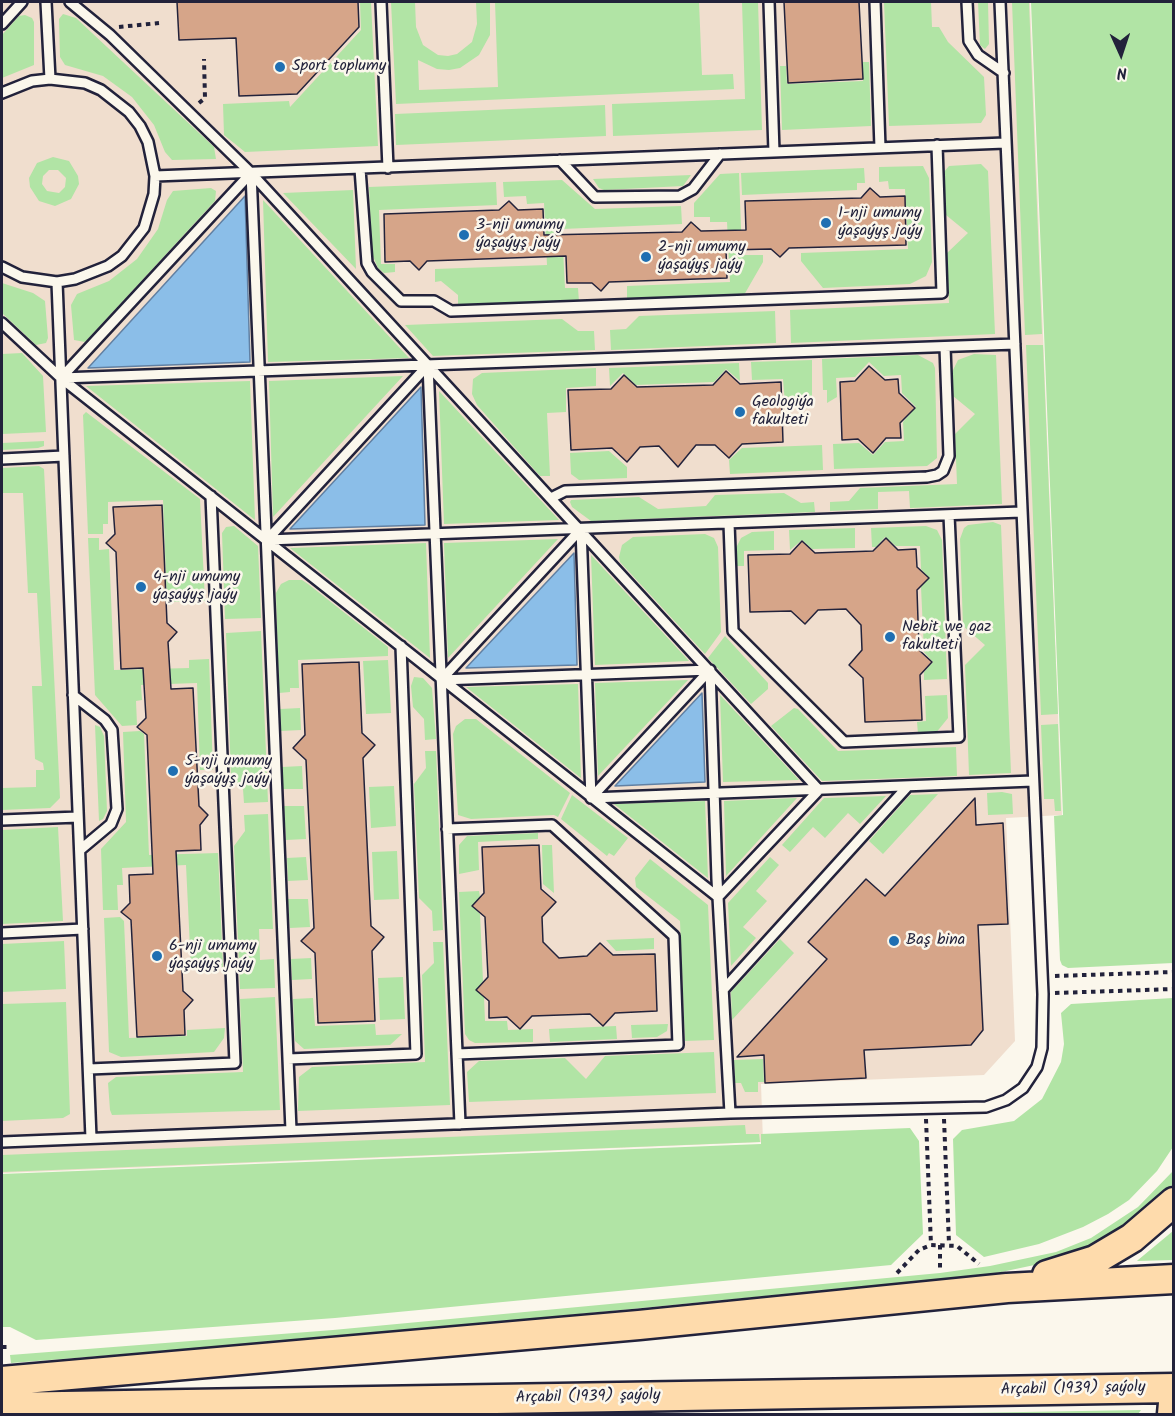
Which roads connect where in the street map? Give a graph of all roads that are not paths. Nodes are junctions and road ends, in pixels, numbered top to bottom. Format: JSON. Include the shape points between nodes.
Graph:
{"nodes":[{"id":1,"x":22,"y":2,"type":"edge"},
{"id":2,"x":46,"y":2,"type":"edge"},
{"id":3,"x":70,"y":2,"type":"edge"},
{"id":4,"x":381,"y":2,"type":"edge"},
{"id":5,"x":769,"y":2,"type":"edge"},
{"id":6,"x":875,"y":2,"type":"edge"},
{"id":7,"x":967,"y":2,"type":"edge"},
{"id":8,"x":1000,"y":2,"type":"edge"},
{"id":9,"x":2,"y":24,"type":"edge"},
{"id":10,"x":1004,"y":73,"type":"junction"},
{"id":11,"x":50,"y":79,"type":"junction"},
{"id":12,"x":2,"y":93,"type":"edge"},
{"id":13,"x":1005,"y":143,"type":"junction"},
{"id":14,"x":937,"y":146,"type":"junction"},
{"id":15,"x":880,"y":148,"type":"junction"},
{"id":16,"x":774,"y":152,"type":"junction"},
{"id":17,"x":720,"y":154,"type":"junction"},
{"id":18,"x":560,"y":160,"type":"junction"},
{"id":19,"x":388,"y":168,"type":"junction"},
{"id":20,"x":360,"y":169,"type":"junction"},
{"id":21,"x":251,"y":173,"type":"junction"},
{"id":22,"x":155,"y":176,"type":"junction"},
{"id":23,"x":2,"y":267,"type":"edge"},
{"id":24,"x":57,"y":282,"type":"junction"},
{"id":25,"x":2,"y":323,"type":"edge"},
{"id":26,"x":1015,"y":344,"type":"junction"},
{"id":27,"x":945,"y":347,"type":"junction"},
{"id":28,"x":428,"y":365,"type":"junction"},
{"id":29,"x":260,"y":371,"type":"junction"},
{"id":30,"x":61,"y":378,"type":"junction"},
{"id":31,"x":64,"y":456,"type":"junction"},
{"id":32,"x":2,"y":459,"type":"edge"},
{"id":33,"x":211,"y":496,"type":"junction"},
{"id":34,"x":551,"y":498,"type":"junction"},
{"id":35,"x":1021,"y":513,"type":"junction"},
{"id":36,"x":949,"y":515,"type":"junction"},
{"id":37,"x":729,"y":523,"type":"junction"},
{"id":38,"x":581,"y":529,"type":"junction"},
{"id":39,"x":435,"y":534,"type":"junction"},
{"id":40,"x":267,"y":540,"type":"junction"},
{"id":41,"x":401,"y":646,"type":"junction"},
{"id":42,"x":710,"y":670,"type":"junction"},
{"id":43,"x":587,"y":674,"type":"junction"},
{"id":44,"x":441,"y":680,"type":"junction"},
{"id":45,"x":74,"y":695,"type":"junction"},
{"id":46,"x":1033,"y":781,"type":"junction"},
{"id":47,"x":908,"y":786,"type":"junction"},
{"id":48,"x":819,"y":790,"type":"junction"},
{"id":49,"x":714,"y":794,"type":"junction"},
{"id":50,"x":591,"y":798,"type":"junction"},
{"id":51,"x":78,"y":817,"type":"junction"},
{"id":52,"x":2,"y":820,"type":"edge"},
{"id":53,"x":447,"y":829,"type":"junction"},
{"id":54,"x":80,"y":850,"type":"junction"},
{"id":55,"x":718,"y":897,"type":"junction"},
{"id":56,"x":83,"y":929,"type":"junction"},
{"id":57,"x":2,"y":933,"type":"edge"},
{"id":58,"x":723,"y":990,"type":"junction"},
{"id":59,"x":457,"y":1054,"type":"junction"},
{"id":60,"x":288,"y":1059,"type":"junction"},
{"id":61,"x":88,"y":1069,"type":"junction"},
{"id":62,"x":730,"y":1113,"type":"junction"},
{"id":63,"x":460,"y":1124,"type":"junction"},
{"id":64,"x":291,"y":1130,"type":"junction"},
{"id":65,"x":91,"y":1138,"type":"junction"},
{"id":66,"x":2,"y":1142,"type":"edge"},
{"id":67,"x":1173,"y":1202,"type":"edge"},
{"id":68,"x":1173,"y":1279,"type":"edge"},
{"id":69,"x":1007,"y":1288,"type":"junction"},
{"id":70,"x":2,"y":1381,"type":"edge"},
{"id":71,"x":1173,"y":1388,"type":"edge"},
{"id":72,"x":1173,"y":1392,"type":"edge"},
{"id":73,"x":2,"y":1407,"type":"edge"},
{"id":74,"x":1172,"y":1414,"type":"edge"}],
"edges":[{"from":1,"to":9,"type":"lane"},
{"from":2,"to":11,"type":"lane"},
{"from":3,"to":21,"type":"lane"},
{"from":4,"to":19,"type":"lane"},
{"from":5,"to":16,"type":"lane"},
{"from":6,"to":15,"type":"lane"},
{"from":7,"to":10,"type":"lane","via":[[969,41],[978,55]]},
{"from":8,"to":10,"type":"lane"},
{"from":10,"to":13,"type":"lane"},
{"from":11,"to":12,"type":"lane","via":[[32,81]]},
{"from":11,"to":22,"type":"lane","via":[[93,87],[129,112],[148,142]]},
{"from":13,"to":14,"type":"lane"},
{"from":13,"to":26,"type":"lane"},
{"from":14,"to":15,"type":"lane"},
{"from":14,"to":20,"type":"lane","via":[[942,292],[451,311],[434,301],[401,301],[367,263]]},
{"from":15,"to":16,"type":"lane"},
{"from":16,"to":17,"type":"lane"},
{"from":17,"to":18,"type":"lane"},
{"from":17,"to":18,"type":"lane","via":[[693,189],[680,196],[595,197]]},
{"from":18,"to":19,"type":"lane"},
{"from":19,"to":20,"type":"lane"},
{"from":20,"to":21,"type":"lane"},
{"from":21,"to":22,"type":"lane"},
{"from":21,"to":28,"type":"lane"},
{"from":21,"to":29,"type":"lane"},
{"from":21,"to":30,"type":"lane"},
{"from":22,"to":24,"type":"lane","via":[[144,228],[122,256],[92,274]]},
{"from":23,"to":24,"type":"lane","via":[[22,276]]},
{"from":24,"to":30,"type":"lane"},
{"from":25,"to":30,"type":"lane"},
{"from":26,"to":27,"type":"lane"},
{"from":26,"to":35,"type":"lane"},
{"from":27,"to":28,"type":"lane"},
{"from":27,"to":34,"type":"lane","via":[[949,456],[937,475],[565,491]]},
{"from":28,"to":29,"type":"lane"},
{"from":28,"to":34,"type":"lane"},
{"from":28,"to":39,"type":"lane"},
{"from":28,"to":40,"type":"lane"},
{"from":29,"to":30,"type":"lane"},
{"from":29,"to":40,"type":"lane"},
{"from":30,"to":31,"type":"lane"},
{"from":30,"to":33,"type":"lane"},
{"from":31,"to":32,"type":"lane"},
{"from":31,"to":45,"type":"lane"},
{"from":33,"to":40,"type":"lane"},
{"from":33,"to":61,"type":"lane","via":[[235,1063]]},
{"from":34,"to":38,"type":"lane"},
{"from":35,"to":36,"type":"lane"},
{"from":35,"to":46,"type":"lane"},
{"from":36,"to":37,"type":"lane"},
{"from":36,"to":37,"type":"lane","via":[[959,737],[844,742],[733,632]]},
{"from":37,"to":38,"type":"lane"},
{"from":38,"to":39,"type":"lane"},
{"from":38,"to":42,"type":"lane"},
{"from":38,"to":43,"type":"lane"},
{"from":38,"to":44,"type":"lane"},
{"from":39,"to":40,"type":"lane"},
{"from":39,"to":44,"type":"lane"},
{"from":40,"to":41,"type":"lane"},
{"from":40,"to":60,"type":"lane"},
{"from":41,"to":44,"type":"lane"},
{"from":41,"to":60,"type":"lane","via":[[416,1054]]},
{"from":42,"to":43,"type":"lane"},
{"from":42,"to":48,"type":"lane"},
{"from":42,"to":49,"type":"lane"},
{"from":42,"to":50,"type":"lane"},
{"from":43,"to":44,"type":"lane"},
{"from":43,"to":50,"type":"lane"},
{"from":44,"to":50,"type":"lane"},
{"from":44,"to":53,"type":"lane"},
{"from":45,"to":51,"type":"lane"},
{"from":45,"to":54,"type":"lane","via":[[112,730],[117,810],[111,824]]},
{"from":46,"to":47,"type":"lane"},
{"from":46,"to":62,"type":"lane","via":[[1042,1048],[1037,1067],[1023,1088],[986,1107]]},
{"from":47,"to":48,"type":"lane"},
{"from":47,"to":58,"type":"lane"},
{"from":48,"to":49,"type":"lane"},
{"from":48,"to":55,"type":"lane"},
{"from":49,"to":50,"type":"lane"},
{"from":49,"to":55,"type":"lane"},
{"from":50,"to":55,"type":"lane"},
{"from":51,"to":52,"type":"lane"},
{"from":51,"to":54,"type":"lane"},
{"from":53,"to":59,"type":"lane"},
{"from":53,"to":59,"type":"lane","via":[[552,825],[674,936],[678,1045]]},
{"from":54,"to":56,"type":"lane"},
{"from":55,"to":58,"type":"lane"},
{"from":56,"to":57,"type":"lane"},
{"from":56,"to":61,"type":"lane"},
{"from":58,"to":62,"type":"lane"},
{"from":59,"to":63,"type":"lane"},
{"from":60,"to":64,"type":"lane"},
{"from":61,"to":65,"type":"lane"},
{"from":62,"to":63,"type":"lane"},
{"from":63,"to":64,"type":"lane"},
{"from":64,"to":65,"type":"lane"},
{"from":65,"to":66,"type":"lane"},
{"from":67,"to":69,"type":"main road","via":[[1132,1238],[1095,1260]]},
{"from":68,"to":69,"type":"main road"},
{"from":69,"to":70,"type":"main road"},
{"from":71,"to":73,"type":"main road","name":"Arçabil (1939) şaýoly"},
{"from":72,"to":74,"type":"main road"}]}
